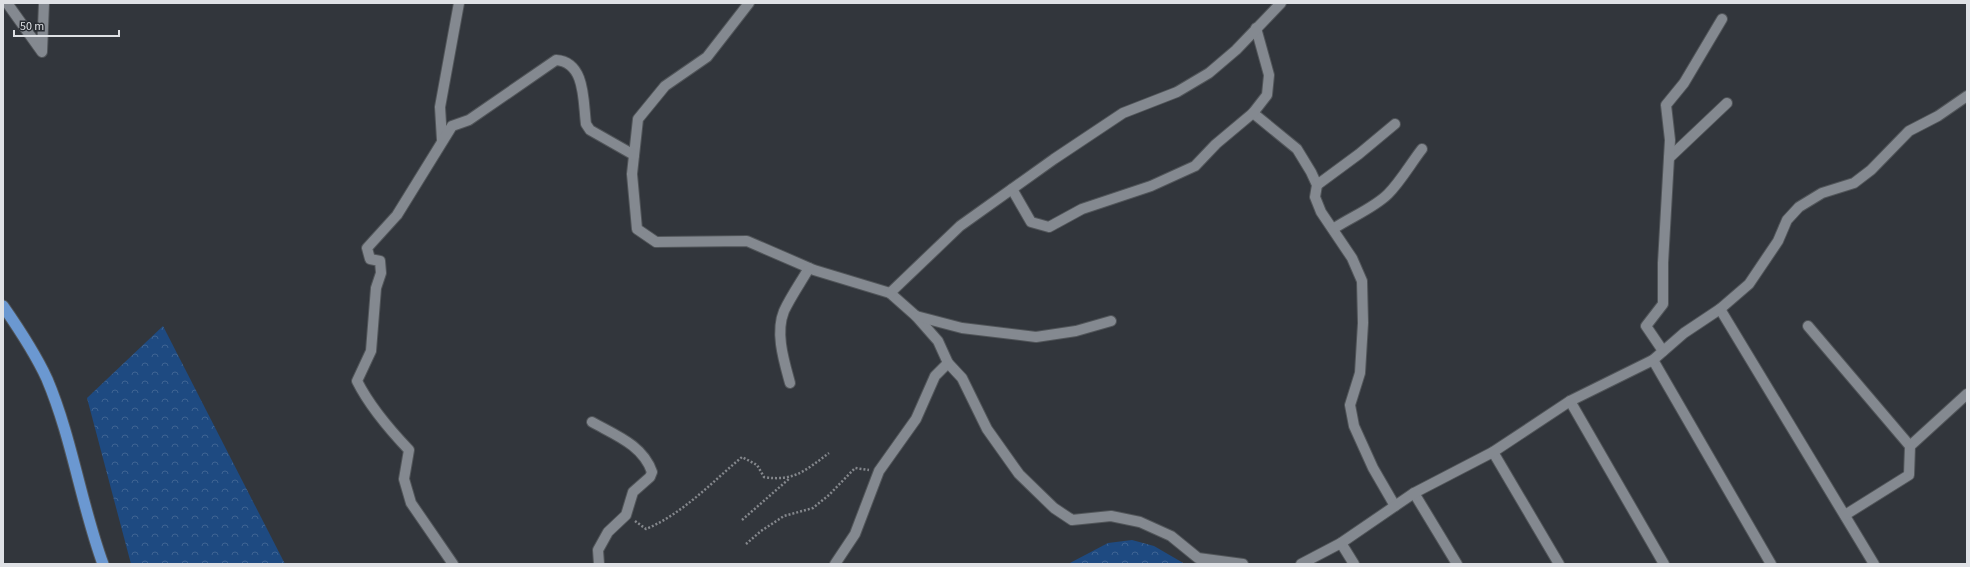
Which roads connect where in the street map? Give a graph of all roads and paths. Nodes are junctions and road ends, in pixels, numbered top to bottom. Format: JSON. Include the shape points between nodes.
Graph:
{"nodes":[{"id":1,"x":7,"y":3,"type":"edge"},
{"id":2,"x":44,"y":3,"type":"edge"},
{"id":3,"x":459,"y":3,"type":"edge"},
{"id":4,"x":749,"y":3,"type":"edge"},
{"id":5,"x":1281,"y":3,"type":"edge"},
{"id":6,"x":1722,"y":19,"type":"dead end"},
{"id":7,"x":1256,"y":28,"type":"junction"},
{"id":8,"x":1967,"y":96,"type":"edge"},
{"id":9,"x":1727,"y":103,"type":"dead end"},
{"id":10,"x":1253,"y":113,"type":"junction"},
{"id":11,"x":1395,"y":124,"type":"dead end"},
{"id":12,"x":442,"y":140,"type":"junction"},
{"id":13,"x":1422,"y":149,"type":"dead end"},
{"id":14,"x":634,"y":155,"type":"junction"},
{"id":15,"x":1669,"y":158,"type":"junction"},
{"id":16,"x":1317,"y":186,"type":"junction"},
{"id":17,"x":1012,"y":189,"type":"junction"},
{"id":18,"x":1333,"y":229,"type":"junction"},
{"id":19,"x":809,"y":268,"type":"junction"},
{"id":20,"x":890,"y":293,"type":"junction"},
{"id":21,"x":3,"y":306,"type":"edge"},
{"id":22,"x":1720,"y":309,"type":"junction"},
{"id":23,"x":916,"y":316,"type":"junction"},
{"id":24,"x":1111,"y":321,"type":"dead end"},
{"id":25,"x":1808,"y":326,"type":"dead end"},
{"id":26,"x":1663,"y":351,"type":"junction"},
{"id":27,"x":1653,"y":360,"type":"junction"},
{"id":28,"x":948,"y":364,"type":"junction"},
{"id":29,"x":790,"y":383,"type":"dead end"},
{"id":30,"x":1967,"y":394,"type":"edge"},
{"id":31,"x":1570,"y":401,"type":"junction"},
{"id":32,"x":592,"y":422,"type":"dead end"},
{"id":33,"x":1910,"y":446,"type":"junction"},
{"id":34,"x":1493,"y":452,"type":"junction"},
{"id":35,"x":829,"y":453,"type":"dead end"},
{"id":36,"x":879,"y":471,"type":"junction"},
{"id":37,"x":791,"y":478,"type":"junction"},
{"id":38,"x":1414,"y":493,"type":"junction"},
{"id":39,"x":1395,"y":506,"type":"junction"},
{"id":40,"x":1845,"y":515,"type":"junction"},
{"id":41,"x":626,"y":516,"type":"junction"},
{"id":42,"x":742,"y":520,"type":"dead end"},
{"id":43,"x":1341,"y":543,"type":"junction"},
{"id":44,"x":746,"y":544,"type":"dead end"},
{"id":45,"x":103,"y":564,"type":"edge"},
{"id":46,"x":453,"y":564,"type":"edge"},
{"id":47,"x":599,"y":564,"type":"edge"},
{"id":48,"x":835,"y":564,"type":"edge"},
{"id":49,"x":1243,"y":564,"type":"edge"},
{"id":50,"x":1300,"y":564,"type":"edge"},
{"id":51,"x":1354,"y":564,"type":"edge"},
{"id":52,"x":1457,"y":564,"type":"edge"},
{"id":53,"x":1560,"y":564,"type":"edge"},
{"id":54,"x":1664,"y":564,"type":"edge"},
{"id":55,"x":1771,"y":564,"type":"edge"},
{"id":56,"x":1874,"y":564,"type":"edge"}],
"edges":[{"from":1,"to":2,"type":"street","via":[[42,52]]},
{"from":3,"to":12,"type":"street","via":[[440,107]]},
{"from":4,"to":14,"type":"street","via":[[707,57],[665,86],[638,119]]},
{"from":5,"to":7,"type":"street"},
{"from":6,"to":15,"type":"street","via":[[1684,83],[1666,105],[1670,140]]},
{"from":7,"to":10,"type":"street","via":[[1269,75],[1267,95]]},
{"from":7,"to":17,"type":"street","via":[[1236,50],[1209,73],[1176,92],[1123,113]]},
{"from":8,"to":22,"type":"street","via":[[1938,116],[1909,131],[1871,170],[1854,183],[1822,193],[1800,207],[1787,220],[1778,241],[1749,284]]},
{"from":9,"to":15,"type":"street"},
{"from":10,"to":16,"type":"street","via":[[1296,149]]},
{"from":10,"to":17,"type":"street","via":[[1216,144],[1195,166],[1151,186],[1082,209],[1049,227],[1031,222]]},
{"from":11,"to":16,"type":"street"},
{"from":12,"to":14,"type":"street","via":[[452,126],[469,120],[556,60],[565,61],[573,67],[580,79],[586,124],[590,130]]},
{"from":12,"to":46,"type":"street","via":[[397,215],[366,248],[370,259],[380,261],[381,273],[376,288],[371,351],[357,381],[362,392],[408,450],[404,479],[410,503]]},
{"from":13,"to":18,"type":"street","via":[[1389,193],[1375,205]]},
{"from":14,"to":19,"type":"street","via":[[632,174],[637,229],[656,242],[747,241]]},
{"from":15,"to":26,"type":"street","via":[[1663,304],[1646,326]]},
{"from":16,"to":18,"type":"street","via":[[1315,197],[1321,212]]},
{"from":17,"to":20,"type":"street","via":[[960,226]]},
{"from":18,"to":39,"type":"street","via":[[1352,258],[1362,281],[1360,373],[1350,404],[1354,426],[1373,468]]},
{"from":19,"to":20,"type":"street"},
{"from":19,"to":29,"type":"street","via":[[784,311],[780,327],[782,352]]},
{"from":20,"to":23,"type":"street"},
{"from":21,"to":45,"type":"highway","via":[[20,329],[47,379]]},
{"from":22,"to":26,"type":"street","via":[[1684,333]]},
{"from":22,"to":40,"type":"street"},
{"from":23,"to":24,"type":"street","via":[[962,328],[1036,337],[1076,332]]},
{"from":23,"to":28,"type":"street","via":[[938,341]]},
{"from":25,"to":33,"type":"street"},
{"from":26,"to":27,"type":"street"},
{"from":27,"to":31,"type":"street"},
{"from":27,"to":55,"type":"street"},
{"from":28,"to":36,"type":"street","via":[[935,376],[916,420]]},
{"from":28,"to":49,"type":"street","via":[[962,378],[987,429],[1019,474],[1054,508],[1072,520],[1111,516],[1140,522],[1171,536],[1198,558]]},
{"from":30,"to":33,"type":"street"},
{"from":31,"to":34,"type":"street"},
{"from":31,"to":54,"type":"street"},
{"from":32,"to":41,"type":"street","via":[[638,448],[652,472],[633,492]]},
{"from":33,"to":40,"type":"street","via":[[1909,475]]},
{"from":34,"to":38,"type":"street"},
{"from":34,"to":53,"type":"street"},
{"from":35,"to":37,"type":"path","via":[[806,471]]},
{"from":36,"to":44,"type":"path","via":[[855,468],[813,508],[784,516]]},
{"from":36,"to":48,"type":"street","via":[[855,534]]},
{"from":37,"to":41,"type":"path","via":[[764,477],[757,465],[742,457],[694,499],[662,522],[646,529]]},
{"from":37,"to":42,"type":"path"},
{"from":38,"to":39,"type":"street"},
{"from":38,"to":52,"type":"street"},
{"from":39,"to":43,"type":"street"},
{"from":40,"to":56,"type":"street"},
{"from":41,"to":47,"type":"street","via":[[608,532],[598,550]]},
{"from":43,"to":50,"type":"street"},
{"from":43,"to":51,"type":"street"}]}
